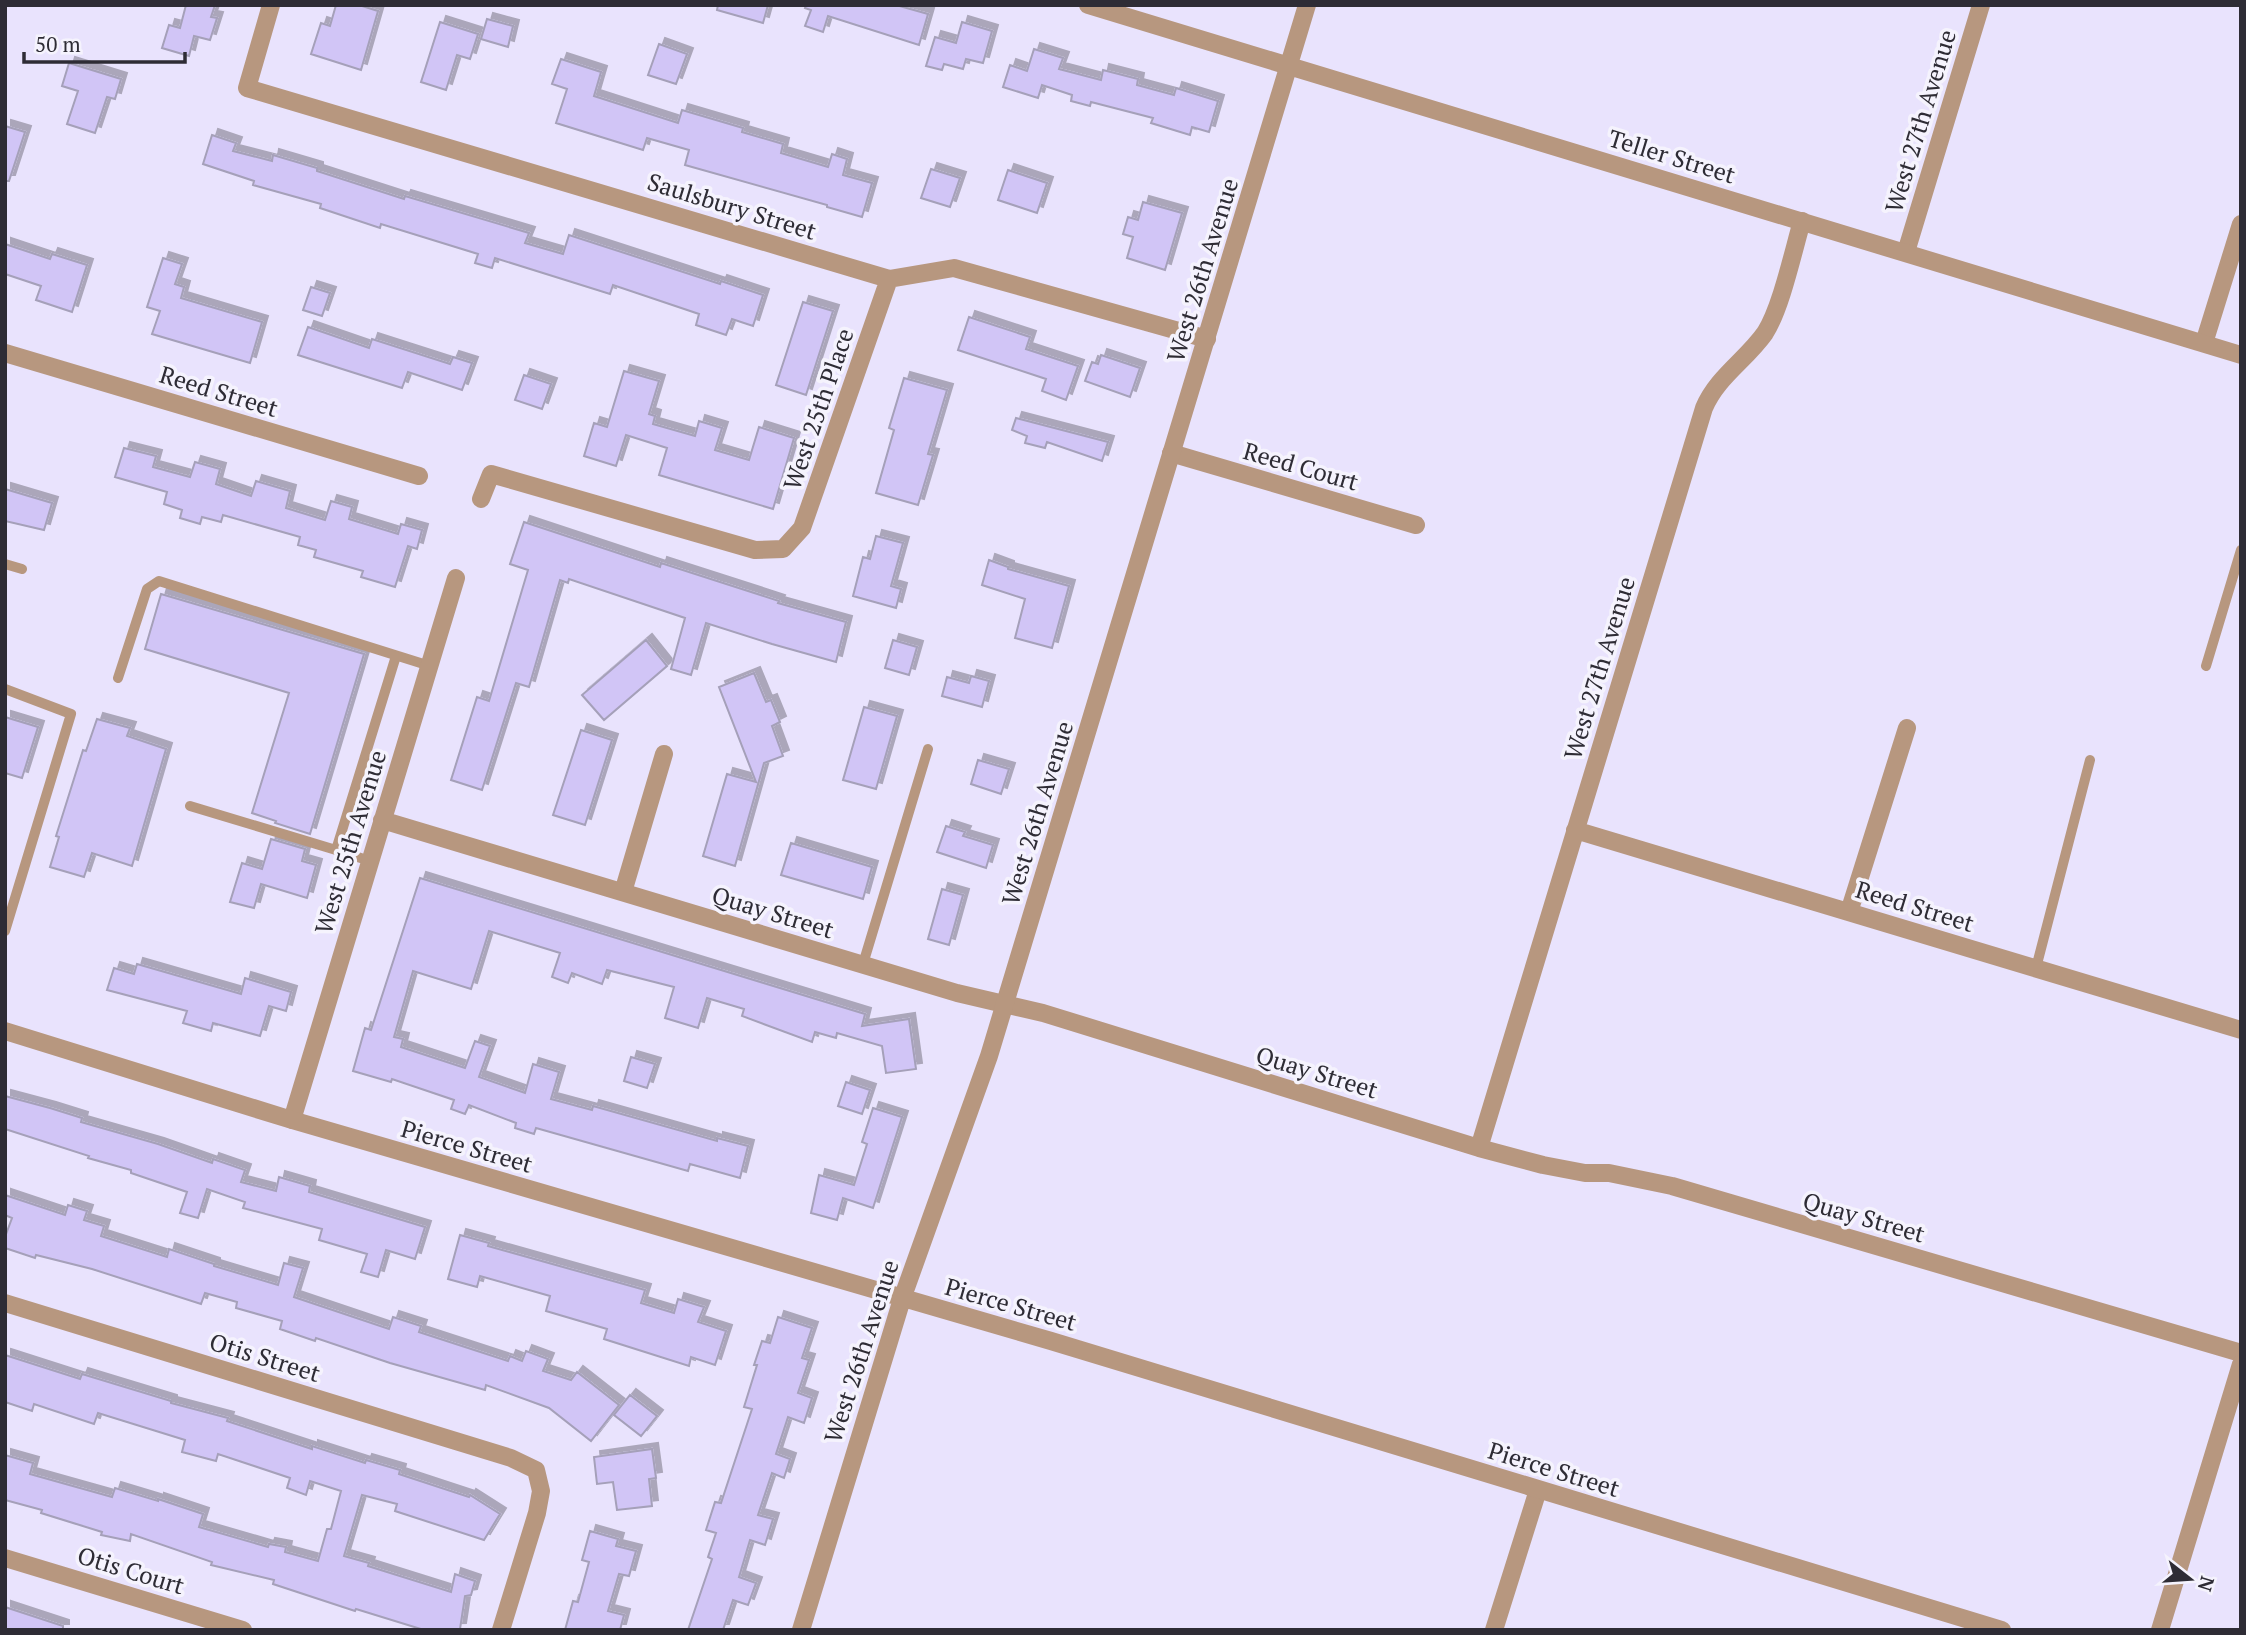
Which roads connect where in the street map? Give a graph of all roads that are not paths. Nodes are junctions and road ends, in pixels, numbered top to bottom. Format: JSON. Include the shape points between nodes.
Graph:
{"nodes":[{"id":1,"x":271,"y":5,"type":"edge"},
{"id":2,"x":1088,"y":5,"type":"edge"},
{"id":3,"x":1307,"y":5,"type":"edge"},
{"id":4,"x":1981,"y":5,"type":"edge"},
{"id":5,"x":1289,"y":66,"type":"junction"},
{"id":6,"x":1802,"y":221,"type":"junction"},
{"id":7,"x":2241,"y":224,"type":"edge"},
{"id":8,"x":1906,"y":252,"type":"junction"},
{"id":9,"x":889,"y":279,"type":"junction"},
{"id":10,"x":1207,"y":339,"type":"junction"},
{"id":11,"x":2204,"y":344,"type":"junction"},
{"id":12,"x":5,"y":353,"type":"edge"},
{"id":13,"x":2241,"y":355,"type":"edge"},
{"id":14,"x":1171,"y":453,"type":"junction"},
{"id":15,"x":419,"y":476,"type":"dead end"},
{"id":16,"x":481,"y":499,"type":"dead end"},
{"id":17,"x":1416,"y":525,"type":"dead end"},
{"id":18,"x":2241,"y":550,"type":"edge"},
{"id":19,"x":5,"y":564,"type":"edge"},
{"id":20,"x":22,"y":569,"type":"dead end"},
{"id":21,"x":456,"y":578,"type":"dead end"},
{"id":22,"x":396,"y":656,"type":"junction"},
{"id":23,"x":430,"y":666,"type":"junction"},
{"id":24,"x":2206,"y":666,"type":"dead end"},
{"id":25,"x":118,"y":678,"type":"dead end"},
{"id":26,"x":5,"y":689,"type":"edge"},
{"id":27,"x":1907,"y":728,"type":"dead end"},
{"id":28,"x":928,"y":749,"type":"dead end"},
{"id":29,"x":664,"y":754,"type":"dead end"},
{"id":30,"x":2090,"y":760,"type":"dead end"},
{"id":31,"x":190,"y":806,"type":"dead end"},
{"id":32,"x":382,"y":820,"type":"junction"},
{"id":33,"x":1575,"y":830,"type":"junction"},
{"id":34,"x":336,"y":850,"type":"junction"},
{"id":35,"x":370,"y":861,"type":"junction"},
{"id":36,"x":623,"y":892,"type":"junction"},
{"id":37,"x":1849,"y":912,"type":"junction"},
{"id":38,"x":5,"y":931,"type":"edge"},
{"id":39,"x":863,"y":964,"type":"junction"},
{"id":40,"x":2036,"y":968,"type":"junction"},
{"id":41,"x":1005,"y":1004,"type":"junction"},
{"id":42,"x":2241,"y":1030,"type":"edge"},
{"id":43,"x":5,"y":1031,"type":"edge"},
{"id":44,"x":292,"y":1119,"type":"junction"},
{"id":45,"x":1479,"y":1148,"type":"junction"},
{"id":46,"x":902,"y":1298,"type":"junction"},
{"id":47,"x":5,"y":1303,"type":"edge"},
{"id":48,"x":2241,"y":1353,"type":"edge"},
{"id":49,"x":2241,"y":1364,"type":"edge"},
{"id":50,"x":1538,"y":1490,"type":"junction"},
{"id":51,"x":5,"y":1558,"type":"edge"},
{"id":52,"x":243,"y":1630,"type":"edge"},
{"id":53,"x":501,"y":1630,"type":"edge"},
{"id":54,"x":801,"y":1630,"type":"edge"},
{"id":55,"x":1494,"y":1630,"type":"edge"},
{"id":56,"x":2002,"y":1630,"type":"edge"},
{"id":57,"x":2160,"y":1630,"type":"edge"}],
"edges":[{"from":1,"to":9,"type":"street","name":"Saulsbury Street","via":[[247,88]]},
{"from":2,"to":5,"type":"street","name":"Teller Street"},
{"from":3,"to":5,"type":"street","name":"West 26th Avenue"},
{"from":4,"to":8,"type":"street","name":"West 27th Avenue"},
{"from":5,"to":6,"type":"street","name":"Teller Street"},
{"from":5,"to":10,"type":"street","name":"West 26th Avenue"},
{"from":6,"to":8,"type":"street","name":"Teller Street"},
{"from":6,"to":33,"type":"street","name":"West 27th Avenue","via":[[1767,329],[1721,380],[1704,408]]},
{"from":7,"to":11,"type":"street"},
{"from":8,"to":11,"type":"street","name":"Teller Street"},
{"from":9,"to":10,"type":"street","name":"Saulsbury Street","via":[[954,268]]},
{"from":9,"to":16,"type":"street","name":"West 25th Place","via":[[802,528],[783,549],[755,550],[491,474]]},
{"from":10,"to":14,"type":"street","name":"West 26th Avenue"},
{"from":11,"to":13,"type":"street","name":"Teller Street"},
{"from":12,"to":15,"type":"street","name":"Reed Street"},
{"from":14,"to":17,"type":"street","name":"Reed Court"},
{"from":14,"to":41,"type":"street","name":"West 26th Avenue"},
{"from":18,"to":24,"type":"lane"},
{"from":19,"to":20,"type":"lane"},
{"from":21,"to":23,"type":"street","name":"West 25th Avenue"},
{"from":22,"to":23,"type":"lane"},
{"from":22,"to":25,"type":"lane","via":[[159,581],[147,589]]},
{"from":22,"to":34,"type":"lane"},
{"from":23,"to":32,"type":"street","name":"West 25th Avenue"},
{"from":26,"to":38,"type":"lane","via":[[71,714]]},
{"from":27,"to":37,"type":"street"},
{"from":28,"to":39,"type":"lane"},
{"from":29,"to":36,"type":"street"},
{"from":30,"to":40,"type":"lane"},
{"from":31,"to":34,"type":"lane"},
{"from":32,"to":35,"type":"street","name":"West 25th Avenue"},
{"from":32,"to":36,"type":"street","name":"Quay Street"},
{"from":33,"to":37,"type":"street","name":"Reed Street"},
{"from":33,"to":45,"type":"street","name":"West 27th Avenue"},
{"from":34,"to":35,"type":"lane"},
{"from":35,"to":44,"type":"street","name":"West 25th Avenue"},
{"from":36,"to":39,"type":"street","name":"Quay Street"},
{"from":37,"to":40,"type":"street","name":"Reed Street"},
{"from":39,"to":41,"type":"street","name":"Quay Street"},
{"from":40,"to":42,"type":"street","name":"Reed Street"},
{"from":41,"to":45,"type":"street","name":"Quay Street"},
{"from":41,"to":46,"type":"street","name":"West 26th Avenue"},
{"from":43,"to":44,"type":"street","name":"Pierce Street"},
{"from":44,"to":46,"type":"street","name":"Pierce Street"},
{"from":45,"to":48,"type":"street","name":"Quay Street","via":[[1543,1165],[1672,1185]]},
{"from":46,"to":50,"type":"street","name":"Pierce Street"},
{"from":46,"to":54,"type":"street","name":"West 26th Avenue"},
{"from":47,"to":53,"type":"street","name":"Otis Street","via":[[511,1458],[536,1470],[541,1491],[537,1513]]},
{"from":49,"to":57,"type":"street"},
{"from":50,"to":55,"type":"street"},
{"from":50,"to":56,"type":"street","name":"Pierce Street"},
{"from":51,"to":52,"type":"street","name":"Otis Court"}]}
